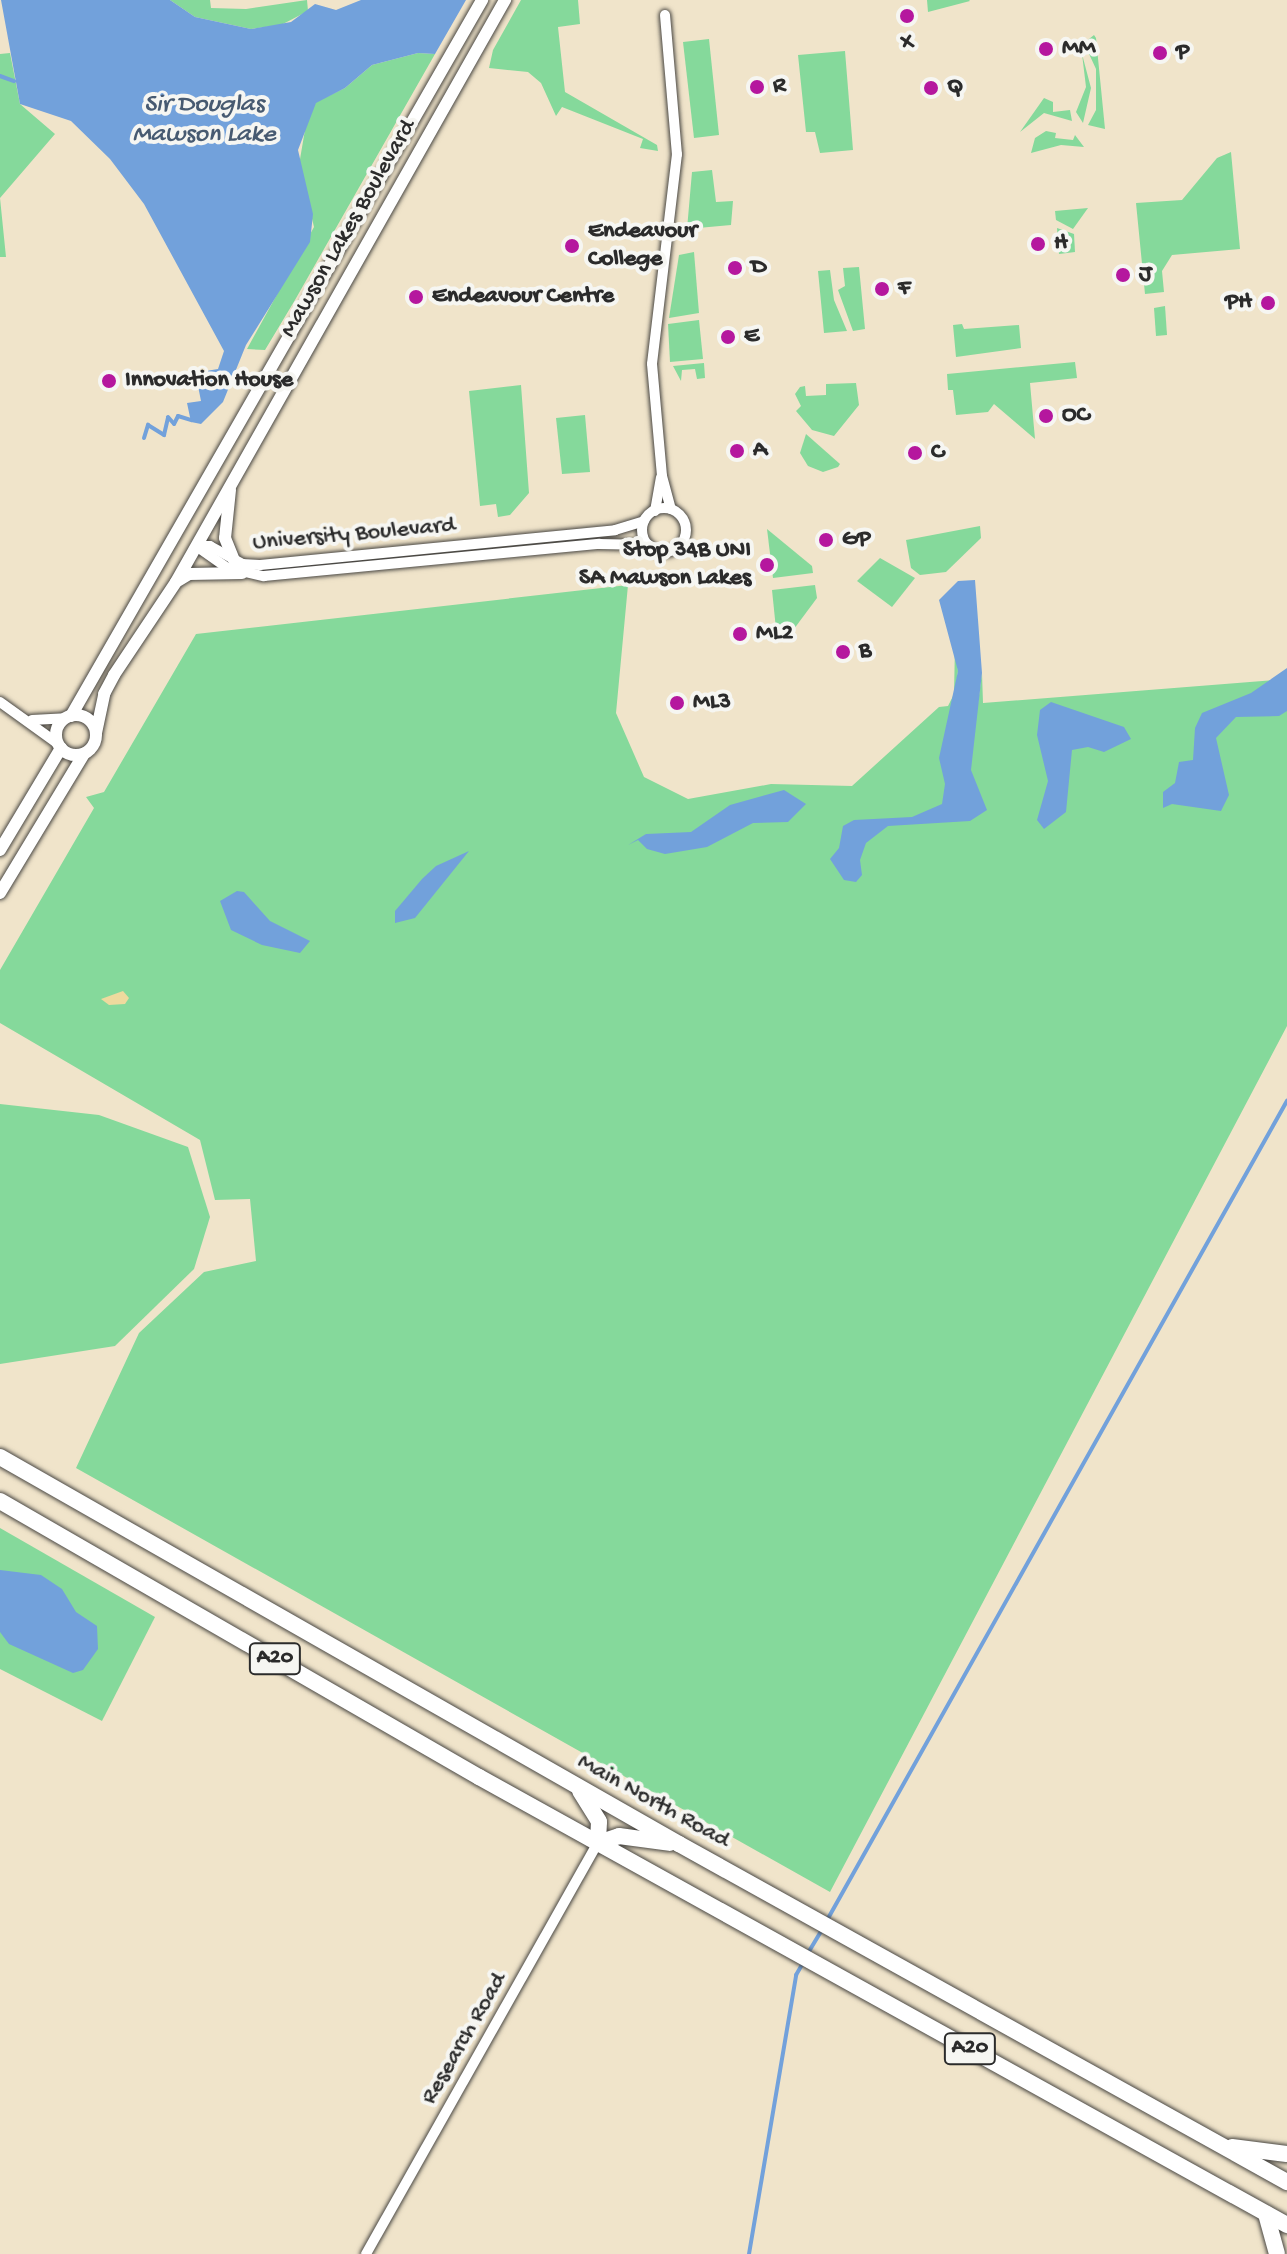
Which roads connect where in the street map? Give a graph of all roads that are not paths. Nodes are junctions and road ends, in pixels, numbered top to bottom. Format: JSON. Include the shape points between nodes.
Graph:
{"nodes":[{"id":1,"x":482,"y":0,"type":"edge"},
{"id":2,"x":505,"y":0,"type":"edge"},
{"id":3,"x":665,"y":15,"type":"dead end"},
{"id":4,"x":233,"y":475,"type":"junction"},
{"id":5,"x":662,"y":476,"type":"junction"},
{"id":6,"x":671,"y":509,"type":"junction"},
{"id":7,"x":655,"y":511,"type":"junction"},
{"id":8,"x":644,"y":521,"type":"junction"},
{"id":9,"x":179,"y":535,"type":"junction"},
{"id":10,"x":649,"y":545,"type":"junction"},
{"id":11,"x":196,"y":546,"type":"junction"},
{"id":12,"x":234,"y":560,"type":"junction"},
{"id":13,"x":242,"y":573,"type":"junction"},
{"id":14,"x":176,"y":582,"type":"junction"},
{"id":15,"x":0,"y":702,"type":"edge"},
{"id":16,"x":68,"y":717,"type":"junction"},
{"id":17,"x":32,"y":720,"type":"junction"},
{"id":18,"x":96,"y":733,"type":"junction"},
{"id":19,"x":59,"y":746,"type":"junction"},
{"id":20,"x":84,"y":754,"type":"junction"},
{"id":21,"x":0,"y":850,"type":"edge"},
{"id":22,"x":0,"y":893,"type":"edge"},
{"id":23,"x":0,"y":1457,"type":"edge"},
{"id":24,"x":0,"y":1501,"type":"edge"},
{"id":25,"x":578,"y":1787,"type":"junction"},
{"id":26,"x":598,"y":1843,"type":"junction"},
{"id":27,"x":679,"y":1844,"type":"junction"},
{"id":28,"x":1227,"y":2147,"type":"junction"},
{"id":29,"x":1287,"y":2154,"type":"edge"},
{"id":30,"x":1287,"y":2182,"type":"edge"},
{"id":31,"x":1266,"y":2213,"type":"junction"},
{"id":32,"x":1287,"y":2225,"type":"edge"},
{"id":33,"x":366,"y":2254,"type":"edge"},
{"id":34,"x":1277,"y":2254,"type":"edge"}],
"edges":[{"from":1,"to":9,"type":"street","name":"Mawson Lakes Boulevard"},
{"from":2,"to":4,"type":"street","name":"Mawson Lakes Boulevard"},
{"from":3,"to":5,"type":"street","via":[[677,154],[653,326]]},
{"from":4,"to":11,"type":"street","name":"Mawson Lakes Boulevard"},
{"from":4,"to":12,"type":"street","via":[[224,520]]},
{"from":5,"to":6,"type":"street"},
{"from":5,"to":7,"type":"street"},
{"from":6,"to":7,"type":"street"},
{"from":6,"to":10,"type":"street","via":[[686,527],[682,543],[664,552]]},
{"from":7,"to":8,"type":"street"},
{"from":8,"to":10,"type":"street"},
{"from":8,"to":12,"type":"street","name":"University Boulevard","via":[[615,530],[309,561],[250,565]]},
{"from":9,"to":11,"type":"street"},
{"from":9,"to":16,"type":"street","name":"Mawson Lakes Boulevard"},
{"from":10,"to":13,"type":"street","name":"University Boulevard","via":[[608,543],[281,576]]},
{"from":11,"to":12,"type":"street","name":"University Boulevard","via":[[210,546]]},
{"from":11,"to":13,"type":"street","name":"University Boulevard"},
{"from":11,"to":14,"type":"street","name":"Mawson Lakes Boulevard"},
{"from":13,"to":14,"type":"street","via":[[189,574]]},
{"from":14,"to":18,"type":"street","name":"Mawson Lakes Boulevard","via":[[109,685]]},
{"from":15,"to":17,"type":"street"},
{"from":16,"to":17,"type":"street"},
{"from":16,"to":18,"type":"street","via":[[85,717]]},
{"from":16,"to":19,"type":"street","via":[[57,729]]},
{"from":17,"to":19,"type":"street"},
{"from":18,"to":20,"type":"street"},
{"from":19,"to":20,"type":"street"},
{"from":19,"to":21,"type":"street"},
{"from":20,"to":22,"type":"street"},
{"from":23,"to":25,"type":"highway","name":"Main North Road","number":"A20"},
{"from":24,"to":26,"type":"highway","number":"A20"},
{"from":25,"to":26,"type":"highway","via":[[599,1822]]},
{"from":25,"to":27,"type":"highway","name":"Main North Road","number":"A20"},
{"from":26,"to":27,"type":"highway","via":[[619,1836]]},
{"from":26,"to":31,"type":"highway","number":"A20"},
{"from":26,"to":33,"type":"street","name":"Research Road"},
{"from":27,"to":28,"type":"highway","name":"Main North Road","number":"A20"},
{"from":28,"to":29,"type":"highway"},
{"from":28,"to":30,"type":"highway","name":"Main North Road","number":"A20"},
{"from":31,"to":32,"type":"highway","number":"A20"},
{"from":31,"to":34,"type":"highway"}]}
